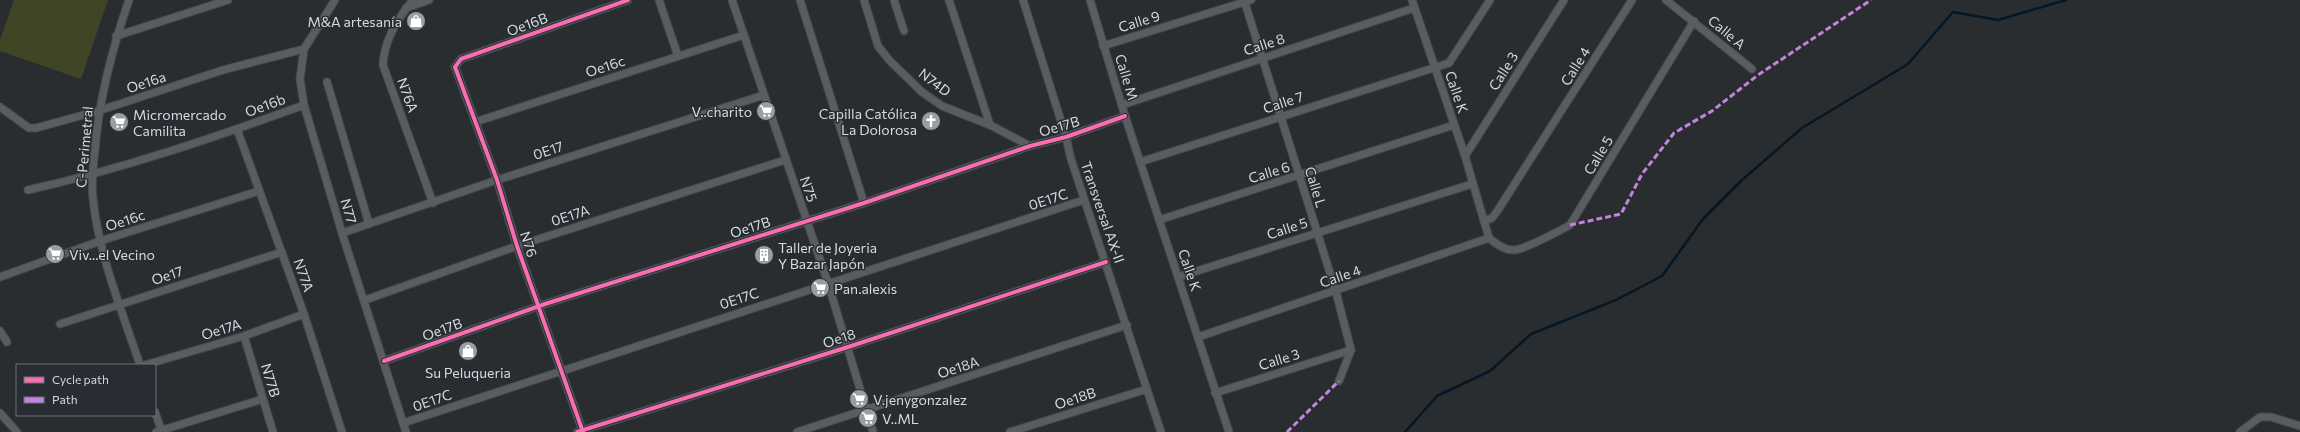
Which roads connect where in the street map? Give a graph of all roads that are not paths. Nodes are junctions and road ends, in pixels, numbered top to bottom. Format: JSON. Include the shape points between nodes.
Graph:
{"nodes":[{"id":1,"x":129,"y":0,"type":"edge"},
{"id":2,"x":228,"y":0,"type":"edge"},
{"id":3,"x":335,"y":0,"type":"edge"},
{"id":4,"x":413,"y":0,"type":"edge"},
{"id":5,"x":429,"y":0,"type":"edge"},
{"id":6,"x":628,"y":0,"type":"edge"},
{"id":7,"x":659,"y":0,"type":"edge"},
{"id":8,"x":732,"y":0,"type":"edge"},
{"id":9,"x":800,"y":0,"type":"edge"},
{"id":10,"x":864,"y":0,"type":"edge"},
{"id":11,"x":894,"y":0,"type":"edge"},
{"id":12,"x":949,"y":0,"type":"edge"},
{"id":13,"x":1023,"y":0,"type":"edge"},
{"id":14,"x":1090,"y":0,"type":"edge"},
{"id":15,"x":1412,"y":0,"type":"edge"},
{"id":16,"x":1419,"y":0,"type":"edge"},
{"id":17,"x":1490,"y":0,"type":"edge"},
{"id":18,"x":1564,"y":0,"type":"edge"},
{"id":19,"x":1632,"y":0,"type":"edge"},
{"id":20,"x":1666,"y":0,"type":"edge"},
{"id":21,"x":1246,"y":1,"type":"edge"},
{"id":22,"x":406,"y":8,"type":"junction"},
{"id":23,"x":1414,"y":8,"type":"junction"},
{"id":24,"x":1694,"y":21,"type":"junction"},
{"id":25,"x":904,"y":31,"type":"dead end"},
{"id":26,"x":744,"y":35,"type":"junction"},
{"id":27,"x":116,"y":36,"type":"junction"},
{"id":28,"x":1104,"y":46,"type":"junction"},
{"id":29,"x":304,"y":50,"type":"junction"},
{"id":30,"x":678,"y":56,"type":"junction"},
{"id":31,"x":1263,"y":58,"type":"junction"},
{"id":32,"x":457,"y":62,"type":"joint"},
{"id":33,"x":1435,"y":67,"type":"junction"},
{"id":34,"x":1752,"y":69,"type":"dead end"},
{"id":35,"x":327,"y":82,"type":"dead end"},
{"id":36,"x":764,"y":95,"type":"junction"},
{"id":37,"x":304,"y":105,"type":"junction"},
{"id":38,"x":1122,"y":106,"type":"junction"},
{"id":39,"x":0,"y":107,"type":"edge"},
{"id":40,"x":98,"y":111,"type":"junction"},
{"id":41,"x":1125,"y":116,"type":"junction"},
{"id":42,"x":1279,"y":117,"type":"junction"},
{"id":43,"x":475,"y":122,"type":"junction"},
{"id":44,"x":990,"y":125,"type":"junction"},
{"id":45,"x":1454,"y":125,"type":"junction"},
{"id":46,"x":238,"y":129,"type":"junction"},
{"id":47,"x":1066,"y":137,"type":"junction"},
{"id":48,"x":1030,"y":146,"type":"junction"},
{"id":49,"x":1464,"y":156,"type":"junction"},
{"id":50,"x":786,"y":160,"type":"junction"},
{"id":51,"x":1140,"y":162,"type":"junction"},
{"id":52,"x":92,"y":176,"type":"junction"},
{"id":53,"x":1300,"y":176,"type":"junction"},
{"id":54,"x":497,"y":180,"type":"junction"},
{"id":55,"x":1472,"y":184,"type":"junction"},
{"id":56,"x":28,"y":190,"type":"dead end"},
{"id":57,"x":259,"y":191,"type":"junction"},
{"id":58,"x":1084,"y":200,"type":"junction"},
{"id":59,"x":433,"y":203,"type":"junction"},
{"id":60,"x":864,"y":203,"type":"junction"},
{"id":61,"x":806,"y":220,"type":"junction"},
{"id":62,"x":1159,"y":220,"type":"junction"},
{"id":63,"x":1484,"y":222,"type":"junction"},
{"id":64,"x":369,"y":224,"type":"junction"},
{"id":65,"x":1316,"y":232,"type":"junction"},
{"id":66,"x":342,"y":233,"type":"junction"},
{"id":67,"x":1489,"y":238,"type":"junction"},
{"id":68,"x":100,"y":242,"type":"junction"},
{"id":69,"x":517,"y":246,"type":"junction"},
{"id":70,"x":282,"y":252,"type":"junction"},
{"id":71,"x":1106,"y":262,"type":"junction"},
{"id":72,"x":0,"y":277,"type":"edge"},
{"id":73,"x":1178,"y":277,"type":"junction"},
{"id":74,"x":828,"y":283,"type":"junction"},
{"id":75,"x":1336,"y":292,"type":"junction"},
{"id":76,"x":365,"y":300,"type":"junction"},
{"id":77,"x":119,"y":303,"type":"junction"},
{"id":78,"x":539,"y":306,"type":"junction"},
{"id":79,"x":304,"y":314,"type":"junction"},
{"id":80,"x":60,"y":324,"type":"dead end"},
{"id":81,"x":1127,"y":325,"type":"junction"},
{"id":82,"x":0,"y":331,"type":"edge"},
{"id":83,"x":244,"y":336,"type":"junction"},
{"id":84,"x":1198,"y":338,"type":"junction"},
{"id":85,"x":7,"y":342,"type":"dead end"},
{"id":86,"x":848,"y":347,"type":"junction"},
{"id":87,"x":1351,"y":350,"type":"junction"},
{"id":88,"x":384,"y":361,"type":"junction"},
{"id":89,"x":140,"y":364,"type":"edge"},
{"id":90,"x":148,"y":364,"type":"edge"},
{"id":91,"x":561,"y":370,"type":"junction"},
{"id":92,"x":1339,"y":381,"type":"dead end"},
{"id":93,"x":1147,"y":389,"type":"junction"},
{"id":94,"x":1215,"y":393,"type":"junction"},
{"id":95,"x":263,"y":399,"type":"junction"},
{"id":96,"x":868,"y":410,"type":"junction"},
{"id":97,"x":0,"y":413,"type":"edge"},
{"id":98,"x":156,"y":416,"type":"edge"},
{"id":99,"x":403,"y":423,"type":"junction"},
{"id":100,"x":2300,"y":426,"type":"edge"},
{"id":101,"x":159,"y":431,"type":"edge"},
{"id":102,"x":581,"y":431,"type":"edge"},
{"id":103,"x":17,"y":432,"type":"edge"},
{"id":104,"x":273,"y":432,"type":"edge"},
{"id":105,"x":342,"y":432,"type":"edge"},
{"id":106,"x":406,"y":432,"type":"edge"},
{"id":107,"x":798,"y":432,"type":"edge"},
{"id":108,"x":873,"y":432,"type":"edge"},
{"id":109,"x":1010,"y":432,"type":"edge"},
{"id":110,"x":1161,"y":432,"type":"edge"},
{"id":111,"x":1229,"y":432,"type":"edge"},
{"id":112,"x":2240,"y":432,"type":"edge"}],
"edges":[{"from":1,"to":27,"type":"street","name":"C-Perimetral"},
{"from":2,"to":27,"type":"street"},
{"from":3,"to":29,"type":"street","name":"N77"},
{"from":4,"to":22,"type":"street","name":"N76A"},
{"from":5,"to":22,"type":"street"},
{"from":6,"to":32,"type":"street","name":"Oe16B"},
{"from":7,"to":30,"type":"street"},
{"from":8,"to":26,"type":"street","name":"N75"},
{"from":9,"to":60,"type":"street"},
{"from":10,"to":44,"type":"street","name":"N74D","via":[[878,46],[899,70],[922,92],[942,106]]},
{"from":11,"to":25,"type":"street"},
{"from":12,"to":44,"type":"street"},
{"from":13,"to":47,"type":"street","name":"Transversal AX-II"},
{"from":14,"to":28,"type":"street","name":"Calle M"},
{"from":15,"to":23,"type":"street","name":"Calle K"},
{"from":16,"to":23,"type":"street"},
{"from":17,"to":33,"type":"street","name":"Calle 7","via":[[1449,63]]},
{"from":18,"to":49,"type":"street","name":"Calle 3"},
{"from":19,"to":63,"type":"street","name":"Calle 4","via":[[1498,210],[1492,218]]},
{"from":20,"to":24,"type":"street","name":"Calle A"},
{"from":21,"to":28,"type":"street","name":"Calle 9"},
{"from":21,"to":31,"type":"street","name":"Calle L"},
{"from":22,"to":59,"type":"street","name":"N76A","via":[[387,40],[383,65]]},
{"from":23,"to":31,"type":"street","name":"Calle 8"},
{"from":23,"to":33,"type":"street","name":"Calle K"},
{"from":24,"to":34,"type":"street","name":"Calle A"},
{"from":24,"to":67,"type":"street","name":"Calle 5","via":[[1570,225],[1515,250],[1499,245]]},
{"from":26,"to":30,"type":"street","name":"Oe16c"},
{"from":26,"to":36,"type":"street","name":"N75"},
{"from":27,"to":40,"type":"street","name":"C-Perimetral"},
{"from":28,"to":38,"type":"street","name":"Calle M"},
{"from":29,"to":37,"type":"street","name":"N77","via":[[300,79]]},
{"from":29,"to":40,"type":"street","name":"Oe16a","via":[[223,70]]},
{"from":30,"to":43,"type":"street","name":"Oe16c"},
{"from":31,"to":38,"type":"street","name":"Calle 8"},
{"from":31,"to":42,"type":"street","name":"Calle L"},
{"from":32,"to":43,"type":"street","name":"N76","via":[[455,67]]},
{"from":33,"to":42,"type":"street","name":"Calle 7"},
{"from":33,"to":45,"type":"street","name":"Calle K"},
{"from":35,"to":64,"type":"street"},
{"from":36,"to":50,"type":"street","name":"N75"},
{"from":36,"to":54,"type":"street","name":"0E17"},
{"from":37,"to":46,"type":"street","name":"Oe16b"},
{"from":37,"to":66,"type":"street","name":"N77"},
{"from":38,"to":41,"type":"street","name":"Calle M"},
{"from":39,"to":40,"type":"street","name":"Oe16a","via":[[29,128]]},
{"from":40,"to":52,"type":"street","name":"C-Perimetral"},
{"from":41,"to":47,"type":"street","name":"Oe17B"},
{"from":41,"to":51,"type":"street","name":"Calle K"},
{"from":42,"to":51,"type":"street","name":"Calle 7"},
{"from":42,"to":53,"type":"street","name":"Calle L"},
{"from":43,"to":54,"type":"street","name":"N76"},
{"from":44,"to":48,"type":"street","name":"N74D"},
{"from":45,"to":49,"type":"street","name":"Calle K"},
{"from":45,"to":53,"type":"street","name":"Calle 6"},
{"from":46,"to":52,"type":"street","name":"Oe16b"},
{"from":46,"to":57,"type":"street","name":"N77A"},
{"from":47,"to":48,"type":"street","name":"Oe17B"},
{"from":47,"to":58,"type":"street","name":"Transversal AX-II"},
{"from":48,"to":60,"type":"street","name":"Oe17B"},
{"from":49,"to":55,"type":"street","name":"Calle K"},
{"from":50,"to":61,"type":"street","name":"N75"},
{"from":50,"to":69,"type":"street","name":"0E17A"},
{"from":51,"to":62,"type":"street","name":"Calle K"},
{"from":52,"to":56,"type":"street","name":"Oe16b"},
{"from":52,"to":68,"type":"street","name":"C-Perimetral"},
{"from":53,"to":62,"type":"street","name":"Calle 6"},
{"from":53,"to":65,"type":"street","name":"Calle L"},
{"from":54,"to":59,"type":"street","name":"0E17"},
{"from":54,"to":69,"type":"street","name":"N76"},
{"from":55,"to":63,"type":"street","name":"Calle K"},
{"from":55,"to":65,"type":"street","name":"Calle 5"},
{"from":57,"to":68,"type":"street","name":"Oe16c"},
{"from":57,"to":70,"type":"street","name":"N77A"},
{"from":58,"to":71,"type":"street","name":"Transversal AX-II"},
{"from":58,"to":74,"type":"street","name":"0E17C"},
{"from":59,"to":64,"type":"street","name":"0E17"},
{"from":60,"to":61,"type":"street","name":"Oe17B"},
{"from":61,"to":74,"type":"street","name":"N75"},
{"from":61,"to":78,"type":"street","name":"Oe17B"},
{"from":62,"to":73,"type":"street","name":"Calle K"},
{"from":63,"to":67,"type":"street","name":"Calle K"},
{"from":64,"to":66,"type":"street","name":"0E17"},
{"from":65,"to":73,"type":"street","name":"Calle 5"},
{"from":65,"to":75,"type":"street","name":"Calle L"},
{"from":66,"to":76,"type":"street","name":"N77"},
{"from":67,"to":75,"type":"street","name":"Calle 4"},
{"from":68,"to":72,"type":"street","name":"Oe16c"},
{"from":68,"to":77,"type":"street","name":"C-Perimetral"},
{"from":69,"to":76,"type":"street","name":"0E17A"},
{"from":69,"to":78,"type":"street","name":"N76"},
{"from":70,"to":77,"type":"street","name":"Oe17"},
{"from":70,"to":79,"type":"street","name":"N77A"},
{"from":71,"to":81,"type":"street","name":"Transversal AX-II"},
{"from":71,"to":86,"type":"street","name":"Oe18"},
{"from":73,"to":84,"type":"street","name":"Calle K"},
{"from":74,"to":86,"type":"street","name":"N75"},
{"from":74,"to":91,"type":"street","name":"0E17C"},
{"from":75,"to":84,"type":"street","name":"Calle 4"},
{"from":75,"to":87,"type":"street","name":"Calle L"},
{"from":76,"to":88,"type":"street","name":"N77"},
{"from":77,"to":80,"type":"street","name":"Oe17"},
{"from":77,"to":89,"type":"street","name":"C-Perimetral"},
{"from":78,"to":88,"type":"street","name":"Oe17B"},
{"from":78,"to":91,"type":"street","name":"N76"},
{"from":79,"to":83,"type":"street","name":"Oe17A"},
{"from":79,"to":105,"type":"street","name":"N77A"},
{"from":81,"to":93,"type":"street","name":"Transversal AX-II"},
{"from":81,"to":96,"type":"street","name":"Oe18A"},
{"from":82,"to":85,"type":"street"},
{"from":83,"to":90,"type":"street","name":"Oe17A"},
{"from":83,"to":95,"type":"street","name":"N77B"},
{"from":84,"to":94,"type":"street","name":"Calle K"},
{"from":86,"to":96,"type":"street","name":"N75"},
{"from":86,"to":102,"type":"street","name":"Oe18"},
{"from":87,"to":92,"type":"street"},
{"from":87,"to":94,"type":"street","name":"Calle 3"},
{"from":88,"to":99,"type":"street","name":"N77"},
{"from":91,"to":99,"type":"street","name":"0E17C"},
{"from":91,"to":102,"type":"street","name":"N76"},
{"from":93,"to":109,"type":"street","name":"Oe18B"},
{"from":93,"to":110,"type":"street","name":"Transversal AX-II"},
{"from":94,"to":111,"type":"street","name":"Calle K"},
{"from":95,"to":101,"type":"street"},
{"from":95,"to":104,"type":"street","name":"N77B"},
{"from":96,"to":107,"type":"street","name":"Oe18A"},
{"from":96,"to":108,"type":"street","name":"N75"},
{"from":97,"to":103,"type":"street"},
{"from":98,"to":101,"type":"street"},
{"from":99,"to":106,"type":"street","name":"N77"},
{"from":100,"to":112,"type":"street","via":[[2271,417],[2260,417]]}]}
